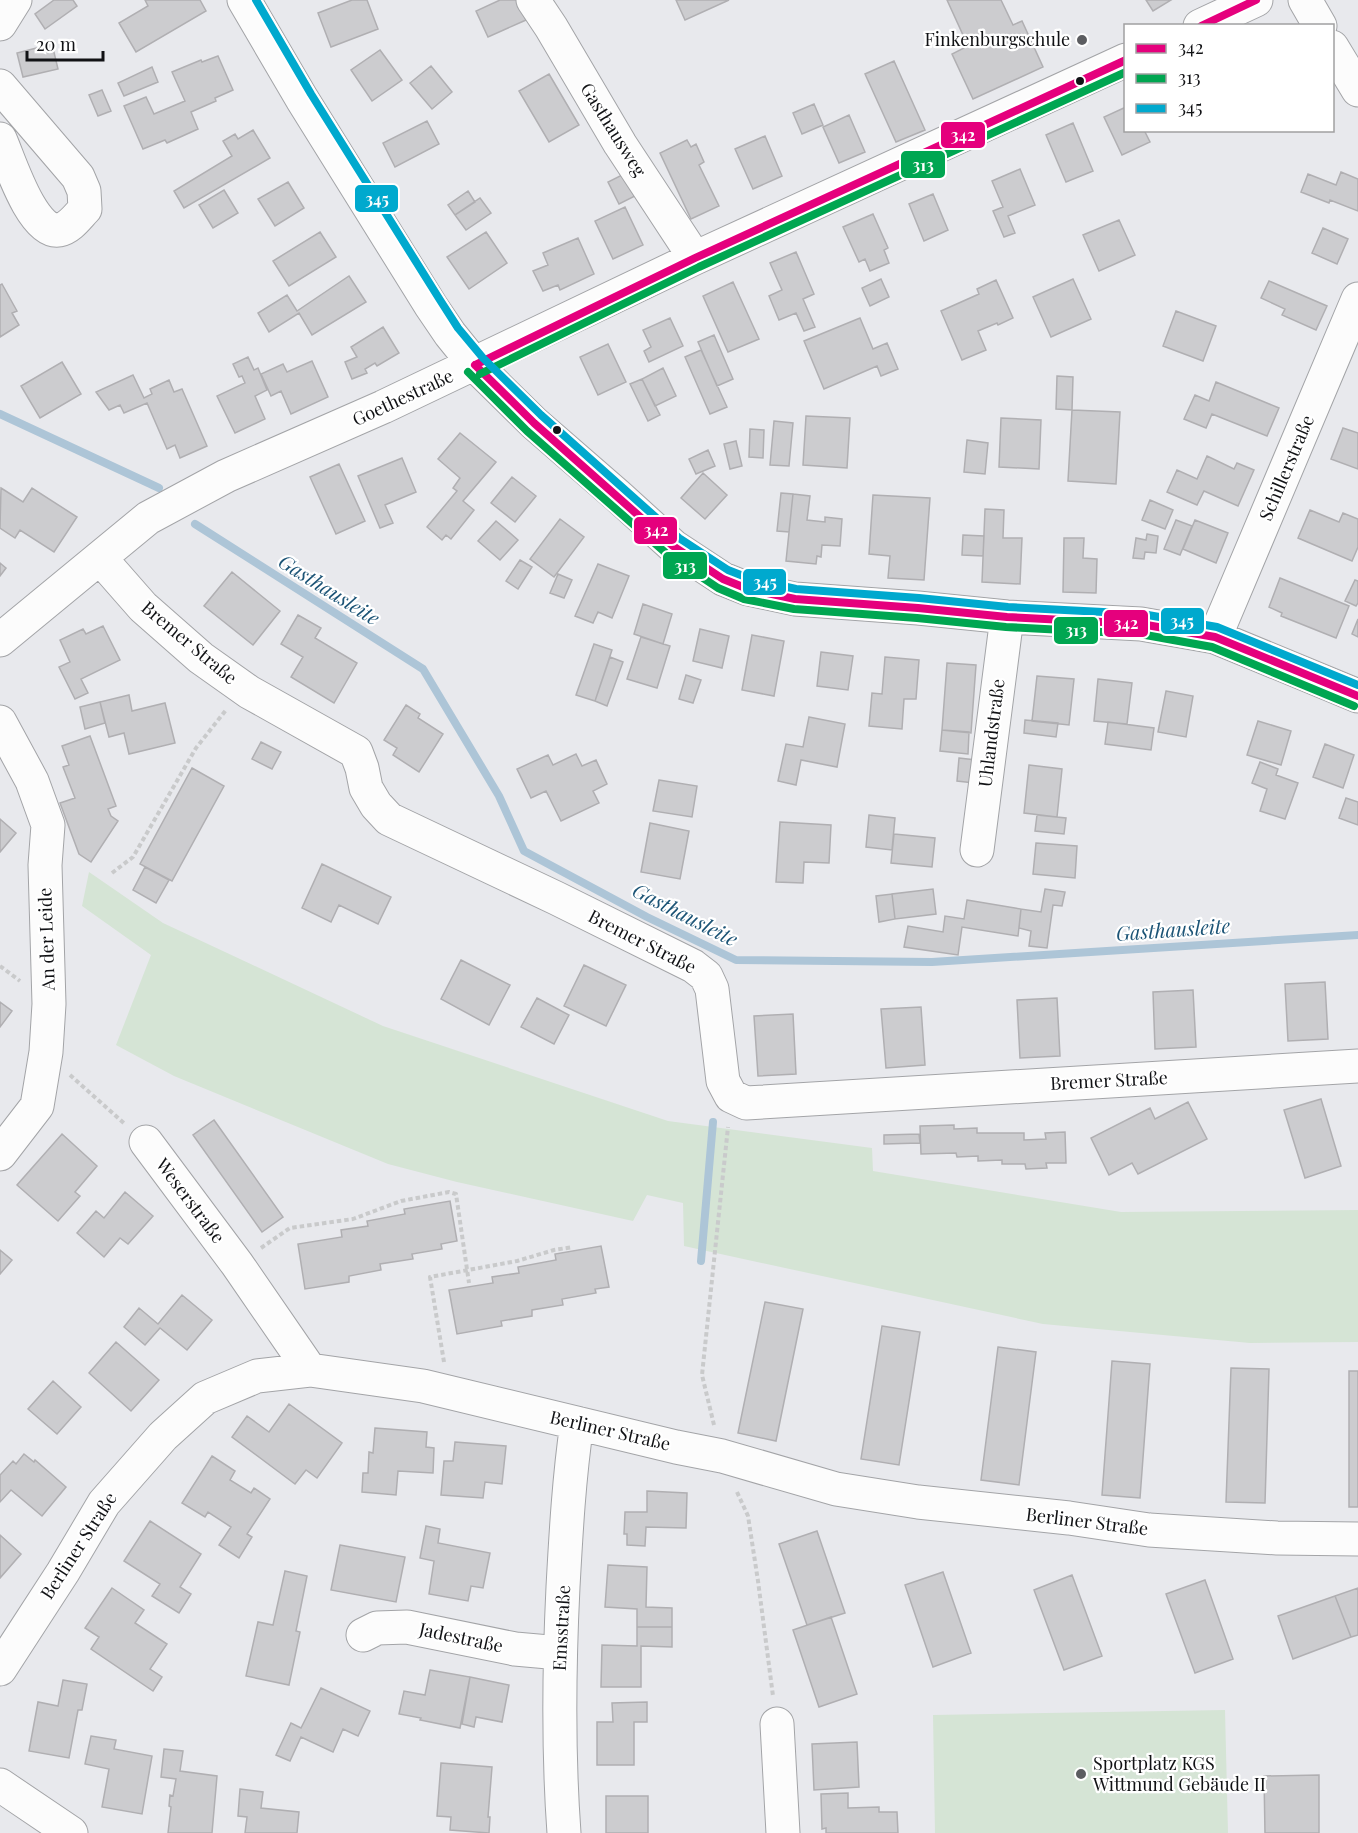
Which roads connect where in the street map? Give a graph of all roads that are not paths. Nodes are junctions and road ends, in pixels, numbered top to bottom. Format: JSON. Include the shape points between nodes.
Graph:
{"nodes":[{"id":1,"x":15,"y":0,"type":"edge"},
{"id":2,"x":533,"y":0,"type":"edge"},
{"id":3,"x":1256,"y":0,"type":"edge"},
{"id":4,"x":1305,"y":0,"type":"edge"},
{"id":5,"x":251,"y":2,"type":"edge"},
{"id":6,"x":0,"y":24,"type":"edge"},
{"id":7,"x":1204,"y":24,"type":"edge"},
{"id":8,"x":1319,"y":24,"type":"edge"},
{"id":9,"x":1334,"y":50,"type":"edge"},
{"id":10,"x":1124,"y":60,"type":"edge"},
{"id":11,"x":0,"y":86,"type":"edge"},
{"id":12,"x":1358,"y":90,"type":"edge"},
{"id":13,"x":0,"y":139,"type":"edge"},
{"id":14,"x":695,"y":258,"type":"junction"},
{"id":15,"x":1358,"y":299,"type":"edge"},
{"id":16,"x":474,"y":365,"type":"junction"},
{"id":17,"x":100,"y":558,"type":"junction"},
{"id":18,"x":1007,"y":617,"type":"junction"},
{"id":19,"x":1215,"y":637,"type":"junction"},
{"id":20,"x":0,"y":640,"type":"edge"},
{"id":21,"x":1358,"y":696,"type":"edge"},
{"id":22,"x":0,"y":722,"type":"edge"},
{"id":23,"x":977,"y":850,"type":"dead end"},
{"id":24,"x":1358,"y":1066,"type":"edge"},
{"id":25,"x":146,"y":1142,"type":"road end"},
{"id":26,"x":0,"y":1154,"type":"edge"},
{"id":27,"x":310,"y":1370,"type":"junction"},
{"id":28,"x":577,"y":1424,"type":"junction"},
{"id":29,"x":1358,"y":1539,"type":"edge"},
{"id":30,"x":363,"y":1635,"type":"dead end"},
{"id":31,"x":560,"y":1653,"type":"junction"},
{"id":32,"x":0,"y":1669,"type":"edge"},
{"id":33,"x":777,"y":1724,"type":"road end"},
{"id":34,"x":0,"y":1785,"type":"edge"},
{"id":35,"x":70,"y":1833,"type":"edge"},
{"id":36,"x":564,"y":1833,"type":"edge"},
{"id":37,"x":783,"y":1833,"type":"edge"}],
"edges":[{"from":1,"to":6,"type":"street"},
{"from":2,"to":14,"type":"street","name":"Gasthausweg"},
{"from":3,"to":7,"type":"street"},
{"from":4,"to":8,"type":"street"},
{"from":5,"to":16,"type":"street","via":[[302,99],[431,306]]},
{"from":9,"to":12,"type":"street"},
{"from":10,"to":14,"type":"street","name":"Goethestraße"},
{"from":11,"to":13,"type":"street","via":[[78,177],[84,191],[84,209],[72,223],[60,230],[48,228],[34,215]]},
{"from":14,"to":16,"type":"street","name":"Goethestraße"},
{"from":15,"to":19,"type":"street","name":"Schillerstraße"},
{"from":16,"to":17,"type":"street","name":"Goethestraße","via":[[226,476],[148,518]]},
{"from":16,"to":18,"type":"street","via":[[673,546],[723,579],[748,590],[795,599]]},
{"from":17,"to":20,"type":"street","name":"Goethestraße"},
{"from":17,"to":24,"type":"street","name":"Bremer Straße","via":[[143,607],[201,658],[243,688],[356,752],[366,788],[389,819],[556,898],[706,976],[712,989],[723,1081],[731,1096],[746,1103]]},
{"from":18,"to":19,"type":"street","via":[[1141,624]]},
{"from":18,"to":23,"type":"street","name":"Uhlandstraße"},
{"from":19,"to":21,"type":"street"},
{"from":22,"to":26,"type":"street","name":"An der Leide","via":[[32,781],[48,825],[45,865],[49,1004],[37,1107]]},
{"from":25,"to":27,"type":"street","name":"Weserstraße"},
{"from":27,"to":28,"type":"street","name":"Berliner Straße","via":[[423,1386]]},
{"from":27,"to":32,"type":"street","name":"Berliner Straße","via":[[257,1376],[205,1398],[163,1436],[104,1503]]},
{"from":28,"to":29,"type":"street","name":"Berliner Straße","via":[[722,1456],[836,1489],[918,1502],[1149,1530]]},
{"from":28,"to":31,"type":"street","name":"Emsstraße","via":[[570,1473]]},
{"from":30,"to":31,"type":"street","name":"Jadestraße","via":[[377,1628],[407,1627],[515,1650]]},
{"from":31,"to":36,"type":"street","name":"Emsstraße"},
{"from":33,"to":37,"type":"street"},
{"from":34,"to":35,"type":"street"}]}
